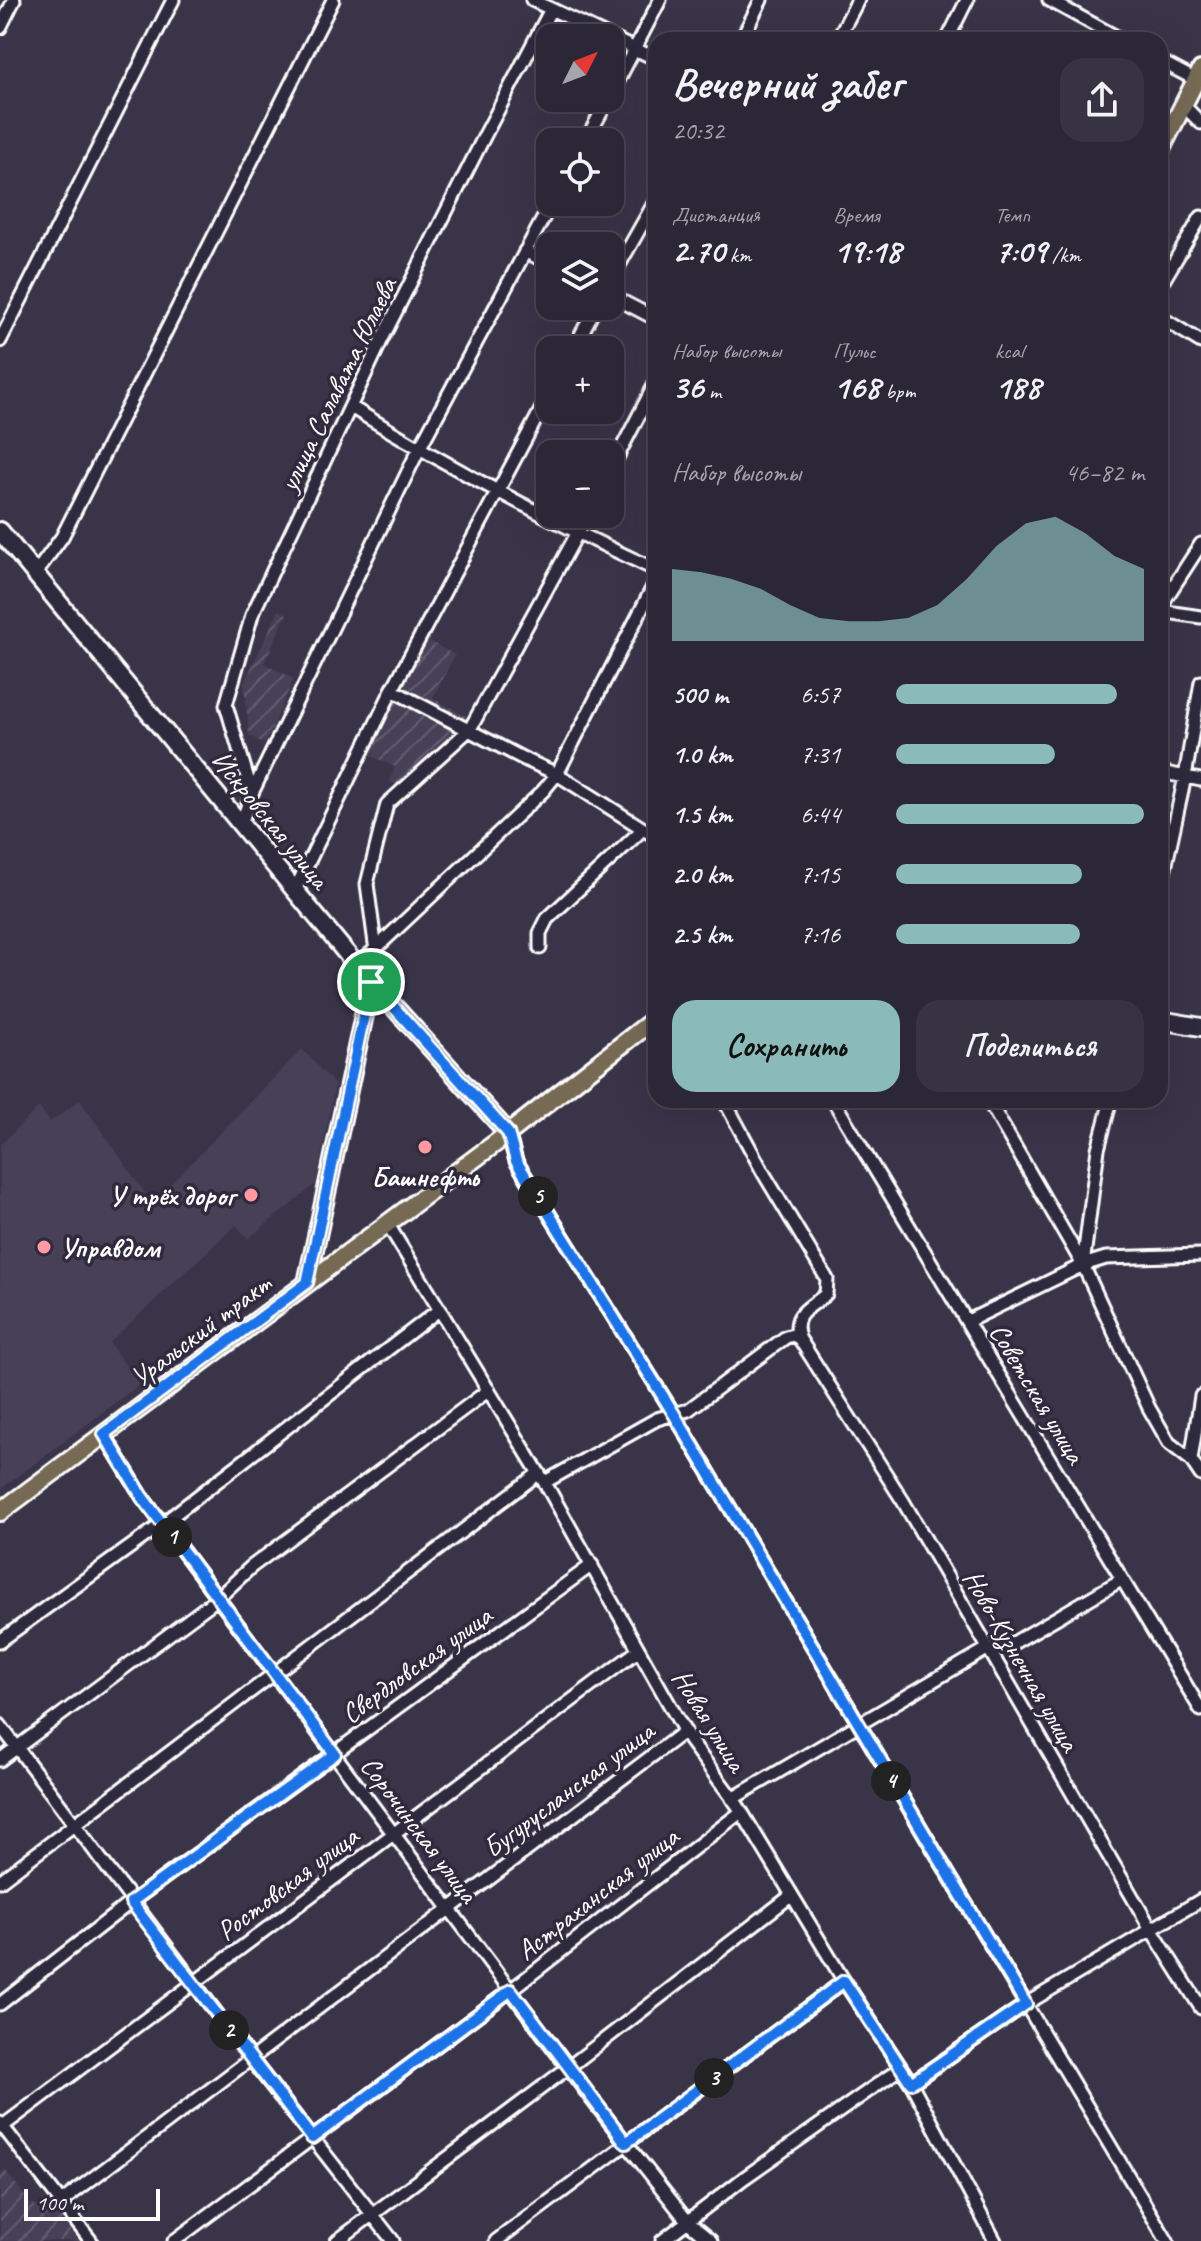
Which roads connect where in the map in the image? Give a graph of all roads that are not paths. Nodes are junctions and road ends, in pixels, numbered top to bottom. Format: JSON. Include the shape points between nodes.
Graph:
{"nodes":[{"id":1,"x":14,"y":0,"type":"edge"},
{"id":2,"x":173,"y":0,"type":"edge"},
{"id":3,"x":333,"y":0,"type":"edge"},
{"id":4,"x":660,"y":0,"type":"edge"},
{"id":5,"x":761,"y":0,"type":"edge"},
{"id":6,"x":858,"y":0,"type":"edge"},
{"id":7,"x":967,"y":0,"type":"edge"},
{"id":8,"x":1049,"y":0,"type":"edge"},
{"id":9,"x":537,"y":1,"type":"edge"},
{"id":10,"x":1072,"y":6,"type":"edge"},
{"id":11,"x":551,"y":9,"type":"junction"},
{"id":12,"x":0,"y":28,"type":"edge"},
{"id":13,"x":745,"y":32,"type":"edge"},
{"id":14,"x":841,"y":32,"type":"edge"},
{"id":15,"x":951,"y":32,"type":"edge"},
{"id":16,"x":1110,"y":32,"type":"edge"},
{"id":17,"x":636,"y":49,"type":"junction"},
{"id":18,"x":648,"y":55,"type":"edge"},
{"id":19,"x":1168,"y":64,"type":"edge"},
{"id":20,"x":624,"y":70,"type":"edge"},
{"id":21,"x":1198,"y":75,"type":"edge"},
{"id":22,"x":1183,"y":105,"type":"junction"},
{"id":23,"x":1201,"y":123,"type":"edge"},
{"id":24,"x":1168,"y":135,"type":"edge"},
{"id":25,"x":648,"y":214,"type":"edge"},
{"id":26,"x":544,"y":216,"type":"edge"},
{"id":27,"x":1201,"y":217,"type":"edge"},
{"id":28,"x":525,"y":251,"type":"junction"},
{"id":29,"x":624,"y":256,"type":"edge"},
{"id":30,"x":536,"y":257,"type":"edge"},
{"id":31,"x":1168,"y":273,"type":"edge"},
{"id":32,"x":624,"y":302,"type":"edge"},
{"id":33,"x":648,"y":315,"type":"edge"},
{"id":34,"x":1168,"y":322,"type":"edge"},
{"id":35,"x":0,"y":341,"type":"edge"},
{"id":36,"x":1201,"y":342,"type":"edge"},
{"id":37,"x":648,"y":397,"type":"edge"},
{"id":38,"x":351,"y":407,"type":"junction"},
{"id":39,"x":536,"y":419,"type":"edge"},
{"id":40,"x":624,"y":444,"type":"edge"},
{"id":41,"x":419,"y":449,"type":"junction"},
{"id":42,"x":498,"y":491,"type":"junction"},
{"id":43,"x":581,"y":528,"type":"edge"},
{"id":44,"x":0,"y":531,"type":"edge"},
{"id":45,"x":578,"y":533,"type":"junction"},
{"id":46,"x":1201,"y":544,"type":"edge"},
{"id":47,"x":648,"y":566,"type":"edge"},
{"id":48,"x":35,"y":574,"type":"junction"},
{"id":49,"x":1168,"y":596,"type":"edge"},
{"id":50,"x":648,"y":597,"type":"edge"},
{"id":51,"x":1168,"y":611,"type":"edge"},
{"id":52,"x":1201,"y":617,"type":"edge"},
{"id":53,"x":1201,"y":682,"type":"edge"},
{"id":54,"x":392,"y":690,"type":"junction"},
{"id":55,"x":470,"y":729,"type":"junction"},
{"id":56,"x":557,"y":774,"type":"junction"},
{"id":57,"x":1168,"y":774,"type":"edge"},
{"id":58,"x":1185,"y":777,"type":"junction"},
{"id":59,"x":1201,"y":780,"type":"edge"},
{"id":60,"x":252,"y":793,"type":"junction"},
{"id":61,"x":241,"y":824,"type":"junction"},
{"id":62,"x":643,"y":829,"type":"junction"},
{"id":63,"x":648,"y":832,"type":"edge"},
{"id":64,"x":1168,"y":855,"type":"edge"},
{"id":65,"x":295,"y":890,"type":"junction"},
{"id":66,"x":540,"y":948,"type":"dead end"},
{"id":67,"x":376,"y":951,"type":"junction"},
{"id":68,"x":357,"y":966,"type":"junction"},
{"id":69,"x":371,"y":982,"type":"junction"},
{"id":70,"x":1168,"y":1021,"type":"edge"},
{"id":71,"x":648,"y":1024,"type":"edge"},
{"id":72,"x":1201,"y":1027,"type":"edge"},
{"id":73,"x":728,"y":1108,"type":"edge"},
{"id":74,"x":838,"y":1108,"type":"edge"},
{"id":75,"x":993,"y":1108,"type":"edge"},
{"id":76,"x":1109,"y":1108,"type":"edge"},
{"id":77,"x":508,"y":1133,"type":"junction"},
{"id":78,"x":387,"y":1223,"type":"junction"},
{"id":79,"x":1201,"y":1255,"type":"edge"},
{"id":80,"x":1083,"y":1265,"type":"junction"},
{"id":81,"x":307,"y":1283,"type":"junction"},
{"id":82,"x":440,"y":1309,"type":"junction"},
{"id":83,"x":968,"y":1321,"type":"junction"},
{"id":84,"x":799,"y":1338,"type":"junction"},
{"id":85,"x":489,"y":1390,"type":"junction"},
{"id":86,"x":1201,"y":1396,"type":"edge"},
{"id":87,"x":674,"y":1414,"type":"junction"},
{"id":88,"x":104,"y":1434,"type":"junction"},
{"id":89,"x":1191,"y":1460,"type":"junction"},
{"id":90,"x":1201,"y":1475,"type":"edge"},
{"id":91,"x":542,"y":1478,"type":"junction"},
{"id":92,"x":0,"y":1512,"type":"edge"},
{"id":93,"x":162,"y":1524,"type":"junction"},
{"id":94,"x":592,"y":1565,"type":"junction"},
{"id":95,"x":1121,"y":1580,"type":"junction"},
{"id":96,"x":218,"y":1598,"type":"junction"},
{"id":97,"x":0,"y":1641,"type":"edge"},
{"id":98,"x":1010,"y":1645,"type":"dead end"},
{"id":99,"x":987,"y":1649,"type":"junction"},
{"id":100,"x":639,"y":1650,"type":"junction"},
{"id":101,"x":274,"y":1673,"type":"junction"},
{"id":102,"x":1201,"y":1710,"type":"edge"},
{"id":103,"x":0,"y":1725,"type":"edge"},
{"id":104,"x":858,"y":1725,"type":"junction"},
{"id":105,"x":685,"y":1731,"type":"junction"},
{"id":106,"x":15,"y":1748,"type":"junction"},
{"id":107,"x":335,"y":1754,"type":"junction"},
{"id":108,"x":0,"y":1760,"type":"edge"},
{"id":109,"x":732,"y":1799,"type":"junction"},
{"id":110,"x":741,"y":1812,"type":"junction"},
{"id":111,"x":74,"y":1824,"type":"junction"},
{"id":112,"x":394,"y":1833,"type":"junction"},
{"id":113,"x":0,"y":1881,"type":"edge"},
{"id":114,"x":792,"y":1895,"type":"junction"},
{"id":115,"x":1201,"y":1900,"type":"edge"},
{"id":116,"x":131,"y":1902,"type":"junction"},
{"id":117,"x":450,"y":1908,"type":"junction"},
{"id":118,"x":1151,"y":1929,"type":"junction"},
{"id":119,"x":844,"y":1981,"type":"junction"},
{"id":120,"x":194,"y":1983,"type":"junction"},
{"id":121,"x":511,"y":1990,"type":"junction"},
{"id":122,"x":0,"y":2004,"type":"edge"},
{"id":123,"x":1026,"y":2004,"type":"junction"},
{"id":124,"x":1201,"y":2008,"type":"edge"},
{"id":125,"x":251,"y":2059,"type":"junction"},
{"id":126,"x":569,"y":2067,"type":"junction"},
{"id":127,"x":901,"y":2068,"type":"junction"},
{"id":128,"x":911,"y":2083,"type":"junction"},
{"id":129,"x":1,"y":2124,"type":"edge"},
{"id":130,"x":312,"y":2138,"type":"junction"},
{"id":131,"x":626,"y":2143,"type":"junction"},
{"id":132,"x":60,"y":2203,"type":"junction"},
{"id":133,"x":372,"y":2214,"type":"junction"},
{"id":134,"x":688,"y":2222,"type":"junction"},
{"id":135,"x":91,"y":2241,"type":"edge"},
{"id":136,"x":174,"y":2241,"type":"edge"},
{"id":137,"x":337,"y":2241,"type":"edge"},
{"id":138,"x":393,"y":2241,"type":"edge"},
{"id":139,"x":496,"y":2241,"type":"edge"},
{"id":140,"x":662,"y":2241,"type":"edge"},
{"id":141,"x":711,"y":2241,"type":"edge"},
{"id":142,"x":995,"y":2241,"type":"edge"},
{"id":143,"x":1167,"y":2241,"type":"edge"}],
"edges":[{"from":1,"to":12,"type":"street"},
{"from":2,"to":35,"type":"street"},
{"from":3,"to":48,"type":"street","via":[[62,537]]},
{"from":4,"to":17,"type":"street"},
{"from":5,"to":13,"type":"street"},
{"from":6,"to":14,"type":"street"},
{"from":7,"to":15,"type":"street"},
{"from":8,"to":10,"type":"street"},
{"from":9,"to":11,"type":"street"},
{"from":10,"to":16,"type":"street"},
{"from":11,"to":17,"type":"street"},
{"from":11,"to":38,"type":"street","name":"улица Салавата Юлаева"},
{"from":17,"to":18,"type":"street"},
{"from":17,"to":20,"type":"street"},
{"from":19,"to":21,"type":"street"},
{"from":21,"to":22,"type":"main road"},
{"from":22,"to":23,"type":"street"},
{"from":22,"to":24,"type":"main road"},
{"from":25,"to":29,"type":"street"},
{"from":26,"to":28,"type":"street"},
{"from":27,"to":31,"type":"street"},
{"from":28,"to":30,"type":"street"},
{"from":28,"to":41,"type":"street"},
{"from":32,"to":33,"type":"street"},
{"from":34,"to":36,"type":"street"},
{"from":37,"to":40,"type":"street"},
{"from":38,"to":41,"type":"street"},
{"from":38,"to":60,"type":"street","name":"улица Салавата Юлаева","via":[[252,615],[226,705]]},
{"from":39,"to":42,"type":"street"},
{"from":41,"to":42,"type":"street"},
{"from":41,"to":60,"type":"street"},
{"from":42,"to":45,"type":"street"},
{"from":42,"to":54,"type":"street"},
{"from":43,"to":45,"type":"street"},
{"from":44,"to":48,"type":"main road","name":"Искровская улица"},
{"from":45,"to":47,"type":"street"},
{"from":45,"to":55,"type":"street"},
{"from":46,"to":49,"type":"street"},
{"from":48,"to":61,"type":"main road","name":"Искровская улица"},
{"from":50,"to":56,"type":"street"},
{"from":51,"to":52,"type":"street"},
{"from":53,"to":58,"type":"street"},
{"from":54,"to":55,"type":"street"},
{"from":54,"to":65,"type":"street"},
{"from":55,"to":56,"type":"street"},
{"from":55,"to":67,"type":"street","via":[[387,804],[367,884]]},
{"from":56,"to":62,"type":"street"},
{"from":56,"to":67,"type":"street"},
{"from":57,"to":58,"type":"street"},
{"from":58,"to":59,"type":"street"},
{"from":58,"to":64,"type":"street"},
{"from":60,"to":61,"type":"street"},
{"from":61,"to":65,"type":"main road","name":"Искровская улица"},
{"from":62,"to":63,"type":"street"},
{"from":62,"to":66,"type":"street","via":[[547,919]]},
{"from":65,"to":68,"type":"main road","name":"Искровская улица"},
{"from":67,"to":68,"type":"street"},
{"from":68,"to":69,"type":"main road","name":"Искровская улица"},
{"from":69,"to":77,"type":"main road","name":"Искровская улица"},
{"from":69,"to":81,"type":"main road"},
{"from":70,"to":72,"type":"main road"},
{"from":71,"to":77,"type":"main road","name":"Уральский тракт"},
{"from":73,"to":84,"type":"street","via":[[827,1279],[826,1294],[798,1317]]},
{"from":74,"to":83,"type":"street","name":"Советская улица"},
{"from":75,"to":80,"type":"street"},
{"from":76,"to":80,"type":"street","via":[[1098,1149]]},
{"from":77,"to":78,"type":"main road","name":"Уральский тракт"},
{"from":77,"to":87,"type":"street","via":[[516,1161]]},
{"from":78,"to":81,"type":"main road","name":"Уральский тракт"},
{"from":78,"to":82,"type":"street","name":"Новая улица"},
{"from":79,"to":80,"type":"street","via":[[1106,1258]]},
{"from":80,"to":83,"type":"street"},
{"from":80,"to":89,"type":"street","via":[[1149,1408],[1169,1443]]},
{"from":81,"to":88,"type":"main road","name":"Уральский тракт"},
{"from":82,"to":85,"type":"street","name":"Новая улица"},
{"from":82,"to":93,"type":"street"},
{"from":83,"to":95,"type":"street","name":"Советская улица"},
{"from":84,"to":87,"type":"street","via":[[786,1337],[688,1410]]},
{"from":84,"to":99,"type":"street","name":"Ново-Кузнечная улица","via":[[903,1501]]},
{"from":85,"to":91,"type":"street","name":"Новая улица"},
{"from":85,"to":96,"type":"street","via":[[251,1567]]},
{"from":86,"to":89,"type":"street"},
{"from":87,"to":91,"type":"street"},
{"from":87,"to":104,"type":"street"},
{"from":88,"to":92,"type":"main road","name":"Уральский тракт"},
{"from":88,"to":93,"type":"street","name":"Сорочинская улица"},
{"from":89,"to":90,"type":"street"},
{"from":91,"to":94,"type":"street","name":"Новая улица"},
{"from":91,"to":101,"type":"street"},
{"from":93,"to":96,"type":"street","name":"Сорочинская улица"},
{"from":93,"to":97,"type":"street"},
{"from":94,"to":100,"type":"street","name":"Новая улица"},
{"from":94,"to":107,"type":"street","name":"Свердловская улица"},
{"from":95,"to":98,"type":"street"},
{"from":95,"to":102,"type":"street","name":"Советская улица"},
{"from":96,"to":101,"type":"street","name":"Сорочинская улица"},
{"from":96,"to":106,"type":"street"},
{"from":99,"to":104,"type":"street"},
{"from":99,"to":118,"type":"street","name":"Ново-Кузнечная улица"},
{"from":100,"to":105,"type":"street","name":"Новая улица"},
{"from":100,"to":112,"type":"street","name":"Ростовская улица"},
{"from":101,"to":107,"type":"street","name":"Сорочинская улица"},
{"from":101,"to":111,"type":"street"},
{"from":103,"to":106,"type":"street"},
{"from":104,"to":109,"type":"street"},
{"from":104,"to":123,"type":"street"},
{"from":105,"to":109,"type":"street","name":"Новая улица"},
{"from":105,"to":117,"type":"street","name":"Бугурусланская улица"},
{"from":106,"to":108,"type":"street"},
{"from":106,"to":111,"type":"street"},
{"from":107,"to":112,"type":"street","name":"Сорочинская улица"},
{"from":107,"to":116,"type":"street","name":"Свердловская улица"},
{"from":109,"to":110,"type":"street","name":"Новая улица"},
{"from":110,"to":114,"type":"street","name":"Новая улица"},
{"from":110,"to":121,"type":"street","name":"Астраханская улица"},
{"from":111,"to":113,"type":"street"},
{"from":111,"to":116,"type":"street"},
{"from":112,"to":117,"type":"street","name":"Сорочинская улица"},
{"from":112,"to":120,"type":"street","name":"Ростовская улица"},
{"from":114,"to":119,"type":"street","name":"Новая улица"},
{"from":114,"to":126,"type":"street"},
{"from":115,"to":118,"type":"street"},
{"from":116,"to":120,"type":"street"},
{"from":116,"to":122,"type":"street","name":"Свердловская улица"},
{"from":117,"to":121,"type":"street","name":"Сорочинская улица"},
{"from":117,"to":125,"type":"street","name":"Бугурусланская улица"},
{"from":118,"to":123,"type":"street"},
{"from":118,"to":124,"type":"street","name":"Ново-Кузнечная улица"},
{"from":119,"to":127,"type":"street","name":"Новая улица"},
{"from":119,"to":131,"type":"street"},
{"from":120,"to":125,"type":"street"},
{"from":120,"to":129,"type":"street","name":"Ростовская улица"},
{"from":121,"to":126,"type":"street","name":"Сорочинская улица"},
{"from":121,"to":130,"type":"street","name":"Астраханская улица"},
{"from":123,"to":128,"type":"street"},
{"from":123,"to":143,"type":"street"},
{"from":125,"to":130,"type":"street"},
{"from":125,"to":132,"type":"street","name":"Бугурусланская улица"},
{"from":126,"to":131,"type":"street","name":"Сорочинская улица"},
{"from":126,"to":133,"type":"street"},
{"from":127,"to":128,"type":"street","name":"Новая улица"},
{"from":127,"to":134,"type":"street"},
{"from":128,"to":142,"type":"street","name":"Новая улица"},
{"from":129,"to":132,"type":"street"},
{"from":130,"to":133,"type":"street"},
{"from":130,"to":136,"type":"street","name":"Астраханская улица"},
{"from":131,"to":134,"type":"street","name":"Сорочинская улица"},
{"from":131,"to":139,"type":"street"},
{"from":132,"to":135,"type":"street"},
{"from":133,"to":137,"type":"street"},
{"from":133,"to":138,"type":"street"},
{"from":134,"to":140,"type":"street"},
{"from":134,"to":141,"type":"street","name":"Сорочинская улица"}]}
